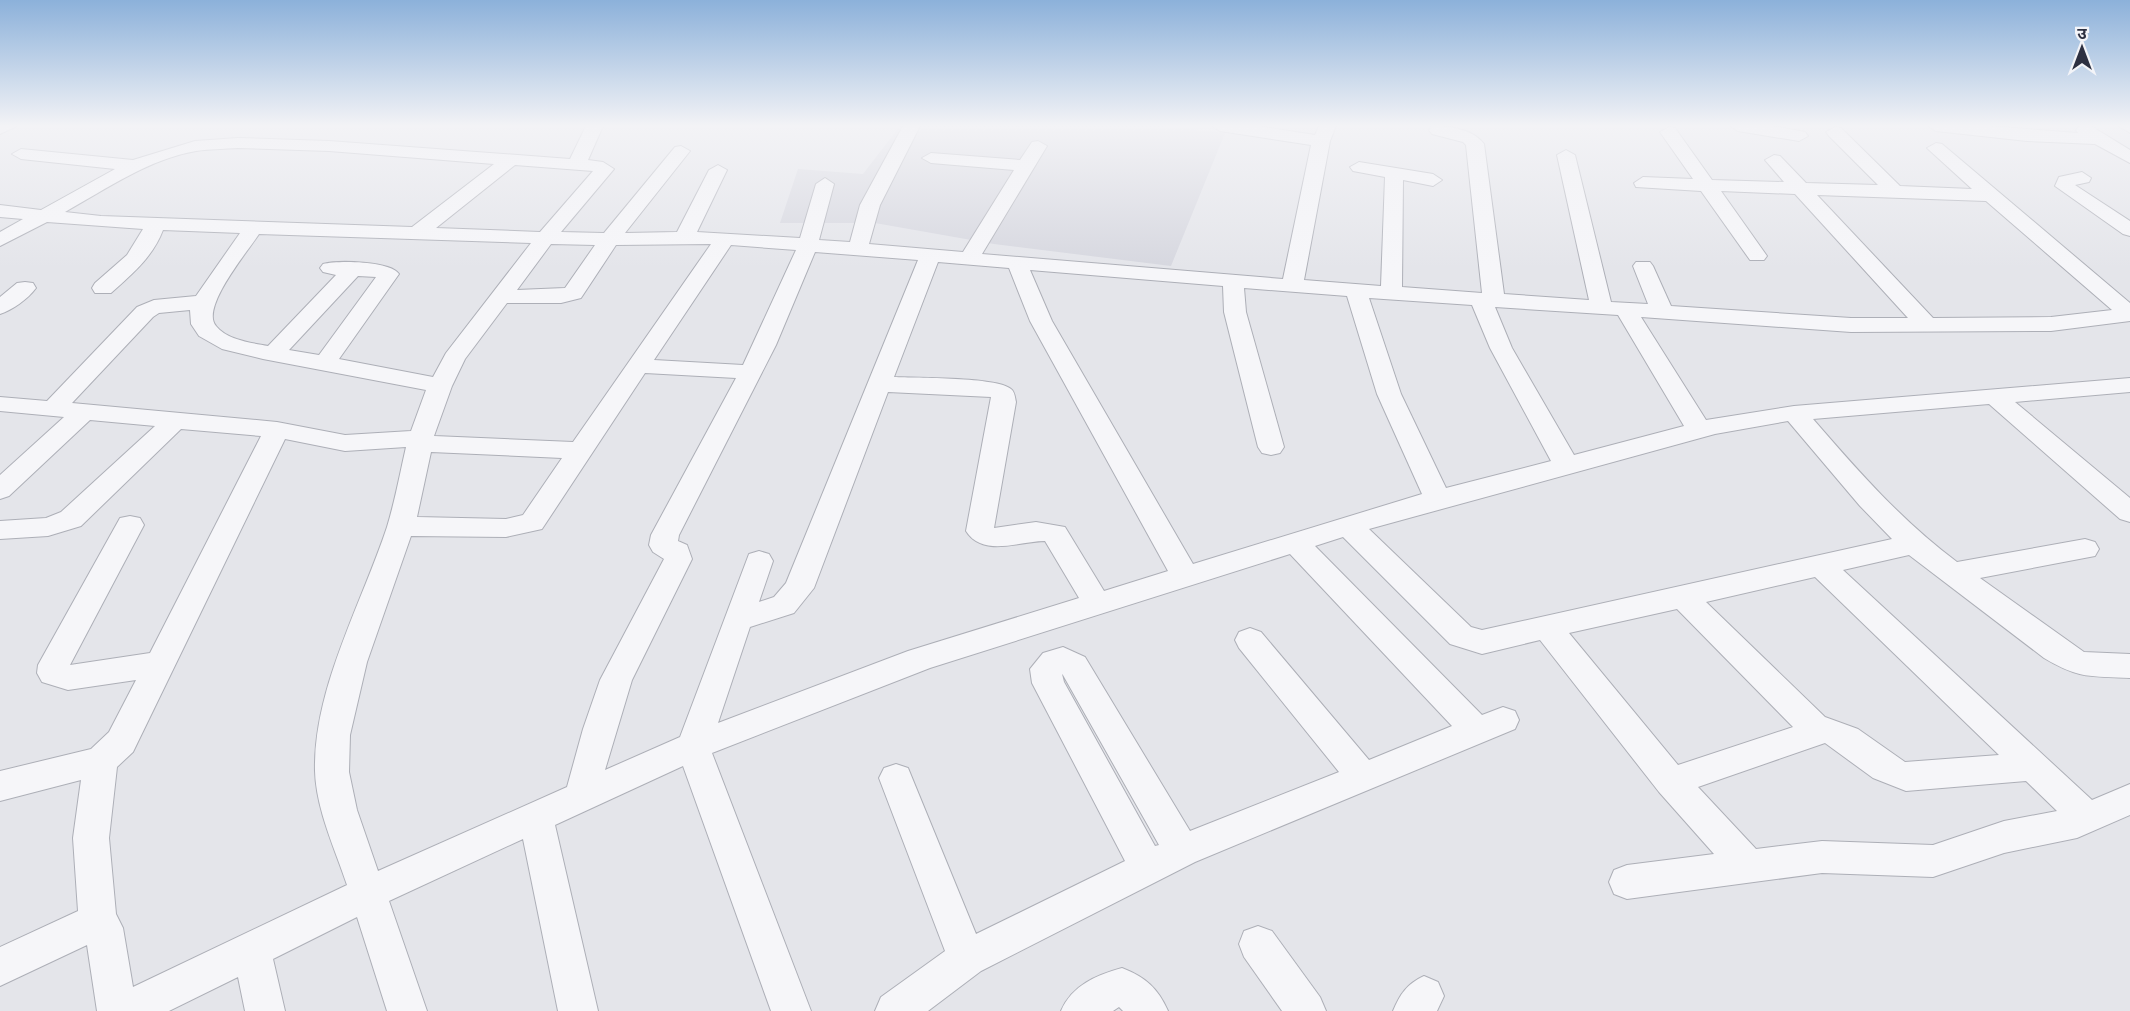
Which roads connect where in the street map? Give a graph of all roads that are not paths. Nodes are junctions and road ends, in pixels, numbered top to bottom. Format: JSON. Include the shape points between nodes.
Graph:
{"nodes":[{"id":1,"x":122,"y":173,"type":"edge"},
{"id":2,"x":494,"y":173,"type":"edge"},
{"id":3,"x":603,"y":173,"type":"edge"},
{"id":4,"x":663,"y":173,"type":"edge"},
{"id":5,"x":716,"y":173,"type":"edge"},
{"id":6,"x":887,"y":173,"type":"edge"},
{"id":7,"x":1022,"y":173,"type":"edge"},
{"id":8,"x":1316,"y":173,"type":"edge"},
{"id":9,"x":1394,"y":173,"type":"edge"},
{"id":10,"x":1395,"y":173,"type":"edge"},
{"id":11,"x":1477,"y":173,"type":"edge"},
{"id":12,"x":1570,"y":173,"type":"edge"},
{"id":13,"x":1696,"y":173,"type":"edge"},
{"id":14,"x":1786,"y":173,"type":"edge"},
{"id":15,"x":1876,"y":173,"type":"edge"},
{"id":16,"x":1965,"y":173,"type":"edge"},
{"id":17,"x":2082,"y":178,"type":"dead end"},
{"id":18,"x":1433,"y":180,"type":"dead end"},
{"id":19,"x":1643,"y":183,"type":"dead end"},
{"id":20,"x":825,"y":184,"type":"dead end"},
{"id":21,"x":1704,"y":185,"type":"junction"},
{"id":22,"x":1800,"y":189,"type":"junction"},
{"id":23,"x":1895,"y":192,"type":"junction"},
{"id":24,"x":1991,"y":195,"type":"junction"},
{"id":25,"x":0,"y":211,"type":"edge"},
{"id":26,"x":44,"y":216,"type":"junction"},
{"id":27,"x":155,"y":224,"type":"junction"},
{"id":28,"x":253,"y":228,"type":"junction"},
{"id":29,"x":2130,"y":230,"type":"edge"},
{"id":30,"x":417,"y":234,"type":"junction"},
{"id":31,"x":545,"y":238,"type":"junction"},
{"id":32,"x":610,"y":238,"type":"junction"},
{"id":33,"x":684,"y":238,"type":"junction"},
{"id":34,"x":725,"y":238,"type":"junction"},
{"id":35,"x":0,"y":240,"type":"edge"},
{"id":36,"x":808,"y":245,"type":"junction"},
{"id":37,"x":858,"y":249,"type":"junction"},
{"id":38,"x":930,"y":255,"type":"junction"},
{"id":39,"x":1757,"y":256,"type":"dead end"},
{"id":40,"x":969,"y":258,"type":"junction"},
{"id":41,"x":1017,"y":262,"type":"junction"},
{"id":42,"x":1643,"y":266,"type":"dead end"},
{"id":43,"x":1233,"y":281,"type":"junction"},
{"id":44,"x":1292,"y":286,"type":"junction"},
{"id":45,"x":25,"y":288,"type":"dead end"},
{"id":46,"x":103,"y":288,"type":"dead end"},
{"id":47,"x":1356,"y":291,"type":"junction"},
{"id":48,"x":1391,"y":293,"type":"junction"},
{"id":49,"x":502,"y":296,"type":"junction"},
{"id":50,"x":1487,"y":300,"type":"junction"},
{"id":51,"x":203,"y":302,"type":"junction"},
{"id":52,"x":0,"y":307,"type":"edge"},
{"id":53,"x":1602,"y":309,"type":"junction"},
{"id":54,"x":1626,"y":311,"type":"junction"},
{"id":55,"x":1663,"y":313,"type":"junction"},
{"id":56,"x":2130,"y":314,"type":"edge"},
{"id":57,"x":1927,"y":325,"type":"junction"},
{"id":58,"x":274,"y":353,"type":"junction"},
{"id":59,"x":325,"y":363,"type":"junction"},
{"id":60,"x":639,"y":366,"type":"junction"},
{"id":61,"x":750,"y":372,"type":"junction"},
{"id":62,"x":879,"y":384,"type":"junction"},
{"id":63,"x":2130,"y":385,"type":"edge"},
{"id":64,"x":440,"y":386,"type":"junction"},
{"id":65,"x":1995,"y":397,"type":"junction"},
{"id":66,"x":0,"y":404,"type":"edge"},
{"id":67,"x":52,"y":410,"type":"junction"},
{"id":68,"x":83,"y":413,"type":"junction"},
{"id":69,"x":1794,"y":413,"type":"junction"},
{"id":70,"x":175,"y":421,"type":"junction"},
{"id":71,"x":277,"y":430,"type":"junction"},
{"id":72,"x":1699,"y":430,"type":"junction"},
{"id":73,"x":421,"y":440,"type":"junction"},
{"id":74,"x":1270,"y":447,"type":"dead end"},
{"id":75,"x":582,"y":451,"type":"junction"},
{"id":76,"x":1566,"y":464,"type":"junction"},
{"id":77,"x":0,"y":490,"type":"edge"},
{"id":78,"x":1438,"y":499,"type":"junction"},
{"id":79,"x":2130,"y":513,"type":"edge"},
{"id":80,"x":130,"y":525,"type":"dead end"},
{"id":81,"x":401,"y":526,"type":"junction"},
{"id":82,"x":1349,"y":526,"type":"junction"},
{"id":83,"x":0,"y":530,"type":"edge"},
{"id":84,"x":1295,"y":542,"type":"junction"},
{"id":85,"x":1914,"y":544,"type":"junction"},
{"id":86,"x":2085,"y":549,"type":"dead end"},
{"id":87,"x":759,"y":561,"type":"dead end"},
{"id":88,"x":1820,"y":565,"type":"junction"},
{"id":89,"x":1952,"y":573,"type":"junction"},
{"id":90,"x":1186,"y":577,"type":"junction"},
{"id":91,"x":1682,"y":596,"type":"junction"},
{"id":92,"x":1097,"y":604,"type":"junction"},
{"id":93,"x":738,"y":620,"type":"junction"},
{"id":94,"x":1547,"y":627,"type":"junction"},
{"id":95,"x":1250,"y":640,"type":"dead end"},
{"id":96,"x":159,"y":664,"type":"junction"},
{"id":97,"x":2130,"y":666,"type":"edge"},
{"id":98,"x":1818,"y":731,"type":"junction"},
{"id":99,"x":693,"y":746,"type":"junction"},
{"id":100,"x":101,"y":761,"type":"junction"},
{"id":101,"x":2031,"y":766,"type":"junction"},
{"id":102,"x":1364,"y":777,"type":"junction"},
{"id":103,"x":896,"y":778,"type":"dead end"},
{"id":104,"x":1671,"y":782,"type":"junction"},
{"id":105,"x":0,"y":786,"type":"edge"},
{"id":106,"x":582,"y":796,"type":"junction"},
{"id":107,"x":2130,"y":799,"type":"edge"},
{"id":108,"x":536,"y":816,"type":"junction"},
{"id":109,"x":2089,"y":819,"type":"junction"},
{"id":110,"x":1182,"y":851,"type":"junction"},
{"id":111,"x":1749,"y":866,"type":"junction"},
{"id":112,"x":1148,"y":868,"type":"junction"},
{"id":113,"x":1627,"y":882,"type":"dead end"},
{"id":114,"x":368,"y":893,"type":"junction"},
{"id":115,"x":98,"y":924,"type":"junction"},
{"id":116,"x":1258,"y":944,"type":"dead end"},
{"id":117,"x":252,"y":950,"type":"junction"},
{"id":118,"x":967,"y":958,"type":"junction"},
{"id":119,"x":0,"y":967,"type":"edge"},
{"id":120,"x":117,"y":1011,"type":"edge"},
{"id":121,"x":127,"y":1011,"type":"edge"},
{"id":122,"x":265,"y":1011,"type":"edge"},
{"id":123,"x":407,"y":1011,"type":"edge"},
{"id":124,"x":579,"y":1011,"type":"edge"},
{"id":125,"x":791,"y":1011,"type":"edge"},
{"id":126,"x":895,"y":1011,"type":"edge"},
{"id":127,"x":1081,"y":1011,"type":"edge"},
{"id":128,"x":1148,"y":1011,"type":"edge"},
{"id":129,"x":1306,"y":1011,"type":"edge"}],
"edges":[{"from":1,"to":26,"type":"street"},
{"from":2,"to":30,"type":"street"},
{"from":3,"to":31,"type":"street"},
{"from":4,"to":32,"type":"street"},
{"from":5,"to":33,"type":"street"},
{"from":6,"to":37,"type":"street","via":[[870,205]]},
{"from":7,"to":40,"type":"street"},
{"from":8,"to":44,"type":"street"},
{"from":9,"to":48,"type":"street"},
{"from":10,"to":18,"type":"street"},
{"from":11,"to":50,"type":"street"},
{"from":12,"to":53,"type":"street"},
{"from":13,"to":21,"type":"street"},
{"from":14,"to":22,"type":"street"},
{"from":15,"to":23,"type":"street"},
{"from":16,"to":24,"type":"street"},
{"from":17,"to":29,"type":"street","via":[[2066,181],[2064,186]]},
{"from":19,"to":21,"type":"street"},
{"from":20,"to":36,"type":"street"},
{"from":21,"to":22,"type":"street"},
{"from":21,"to":39,"type":"street"},
{"from":22,"to":23,"type":"street"},
{"from":22,"to":57,"type":"street"},
{"from":23,"to":24,"type":"street"},
{"from":24,"to":56,"type":"street"},
{"from":25,"to":26,"type":"street"},
{"from":26,"to":27,"type":"street"},
{"from":26,"to":35,"type":"street"},
{"from":27,"to":28,"type":"street"},
{"from":27,"to":46,"type":"street","via":[[143,253]]},
{"from":28,"to":30,"type":"street"},
{"from":28,"to":51,"type":"street"},
{"from":30,"to":31,"type":"street"},
{"from":31,"to":32,"type":"street"},
{"from":31,"to":49,"type":"street"},
{"from":32,"to":33,"type":"street"},
{"from":32,"to":49,"type":"street","via":[[570,295]]},
{"from":33,"to":34,"type":"street"},
{"from":34,"to":36,"type":"street"},
{"from":34,"to":60,"type":"street"},
{"from":36,"to":37,"type":"street"},
{"from":36,"to":61,"type":"street"},
{"from":37,"to":38,"type":"street"},
{"from":38,"to":40,"type":"street"},
{"from":38,"to":62,"type":"street"},
{"from":40,"to":41,"type":"street"},
{"from":41,"to":43,"type":"street"},
{"from":41,"to":90,"type":"street","via":[[1041,321]]},
{"from":42,"to":55,"type":"street"},
{"from":43,"to":44,"type":"street"},
{"from":43,"to":74,"type":"street","via":[[1235,312]]},
{"from":44,"to":47,"type":"street"},
{"from":45,"to":52,"type":"street"},
{"from":47,"to":48,"type":"street"},
{"from":47,"to":78,"type":"street","via":[[1389,394]]},
{"from":48,"to":50,"type":"street"},
{"from":49,"to":64,"type":"street","via":[[454,358]]},
{"from":50,"to":53,"type":"street"},
{"from":50,"to":76,"type":"street","via":[[1501,348]]},
{"from":51,"to":58,"type":"street","via":[[202,323],[211,334],[229,343]]},
{"from":51,"to":67,"type":"street","via":[[154,307],[145,312]]},
{"from":53,"to":54,"type":"street"},
{"from":54,"to":55,"type":"street"},
{"from":54,"to":72,"type":"street"},
{"from":55,"to":57,"type":"street","via":[[1851,326]]},
{"from":56,"to":57,"type":"street","via":[[2051,324]]},
{"from":58,"to":59,"type":"street"},
{"from":58,"to":59,"type":"street","via":[[341,269],[389,274]]},
{"from":59,"to":64,"type":"street"},
{"from":60,"to":61,"type":"street"},
{"from":60,"to":75,"type":"street"},
{"from":61,"to":106,"type":"street","via":[[664,535],[663,545],[676,552],[678,559],[609,696]]},
{"from":62,"to":92,"type":"street","via":[[990,388],[1002,393],[1004,402],[980,531],[991,537],[1041,530],[1055,534]]},
{"from":62,"to":93,"type":"street","via":[[795,595],[784,605]]},
{"from":63,"to":65,"type":"street"},
{"from":64,"to":73,"type":"street"},
{"from":65,"to":69,"type":"street"},
{"from":65,"to":79,"type":"street"},
{"from":66,"to":67,"type":"street"},
{"from":67,"to":68,"type":"street"},
{"from":68,"to":70,"type":"street"},
{"from":68,"to":77,"type":"street"},
{"from":69,"to":72,"type":"street"},
{"from":69,"to":85,"type":"street","via":[[1869,500]]},
{"from":70,"to":71,"type":"street"},
{"from":70,"to":83,"type":"street","via":[[70,519],[48,527]]},
{"from":71,"to":73,"type":"street","via":[[345,442]]},
{"from":71,"to":96,"type":"street"},
{"from":72,"to":76,"type":"street"},
{"from":73,"to":75,"type":"street"},
{"from":73,"to":81,"type":"street"},
{"from":75,"to":81,"type":"street","via":[[539,515],[521,526]]},
{"from":76,"to":78,"type":"street"},
{"from":78,"to":82,"type":"street"},
{"from":80,"to":96,"type":"street","via":[[53,673],[68,678]]},
{"from":81,"to":114,"type":"street","via":[[351,662],[334,735],[332,772],[340,810]]},
{"from":82,"to":84,"type":"street"},
{"from":82,"to":94,"type":"street","via":[[1467,640],[1491,642]]},
{"from":84,"to":90,"type":"street"},
{"from":84,"to":102,"type":"street","via":[[1490,725]]},
{"from":85,"to":88,"type":"street"},
{"from":85,"to":89,"type":"street"},
{"from":86,"to":89,"type":"street"},
{"from":87,"to":93,"type":"street"},
{"from":88,"to":91,"type":"street"},
{"from":88,"to":101,"type":"street"},
{"from":89,"to":97,"type":"street","via":[[2069,659],[2090,666]]},
{"from":90,"to":92,"type":"street"},
{"from":91,"to":94,"type":"street"},
{"from":91,"to":98,"type":"street"},
{"from":92,"to":99,"type":"street","via":[[919,659]]},
{"from":93,"to":99,"type":"street"},
{"from":94,"to":104,"type":"street"},
{"from":95,"to":102,"type":"street"},
{"from":96,"to":100,"type":"street","via":[[121,742]]},
{"from":98,"to":101,"type":"street","via":[[1842,735],[1906,777]]},
{"from":98,"to":104,"type":"street"},
{"from":99,"to":106,"type":"street"},
{"from":99,"to":125,"type":"street"},
{"from":100,"to":105,"type":"street"},
{"from":100,"to":115,"type":"street","via":[[91,838]]},
{"from":101,"to":109,"type":"street"},
{"from":102,"to":110,"type":"street"},
{"from":103,"to":118,"type":"street"},
{"from":104,"to":111,"type":"street"},
{"from":106,"to":108,"type":"street"},
{"from":107,"to":109,"type":"street"},
{"from":108,"to":114,"type":"street"},
{"from":108,"to":124,"type":"street"},
{"from":109,"to":111,"type":"street","via":[[1993,840],[1933,861],[1822,856]]},
{"from":110,"to":112,"type":"street"},
{"from":110,"to":112,"type":"street","via":[[1074,666],[1063,659],[1054,661],[1046,669],[1048,683]]},
{"from":111,"to":113,"type":"street"},
{"from":112,"to":118,"type":"street"},
{"from":114,"to":117,"type":"street"},
{"from":114,"to":123,"type":"street"},
{"from":115,"to":119,"type":"street"},
{"from":115,"to":120,"type":"street","via":[[104,928]]},
{"from":116,"to":129,"type":"street"},
{"from":117,"to":121,"type":"street"},
{"from":117,"to":122,"type":"street"},
{"from":118,"to":126,"type":"street"},
{"from":127,"to":128,"type":"street","via":[[1106,992],[1122,987]]}]}
